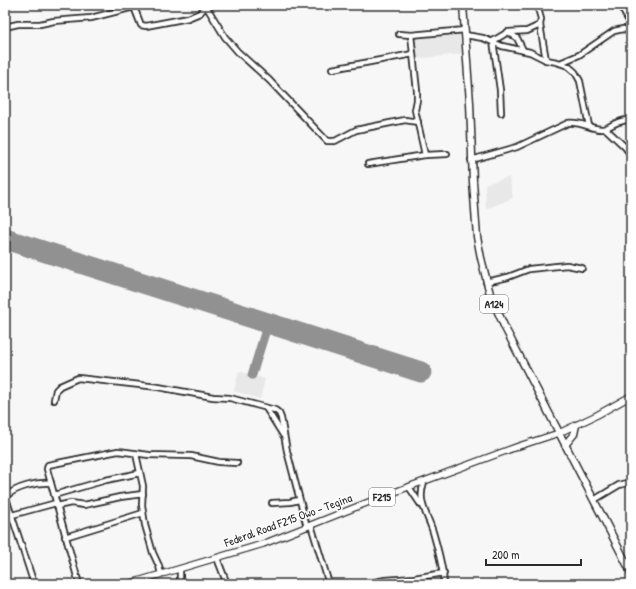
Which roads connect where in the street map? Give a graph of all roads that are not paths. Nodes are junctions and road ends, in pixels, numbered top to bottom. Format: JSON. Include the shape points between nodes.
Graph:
{"nodes":[{"id":1,"x":206,"y":5,"type":"edge"},
{"id":2,"x":463,"y":5,"type":"edge"},
{"id":3,"x":537,"y":5,"type":"edge"},
{"id":4,"x":620,"y":5,"type":"edge"},
{"id":5,"x":540,"y":25,"type":"junction"},
{"id":6,"x":631,"y":26,"type":"edge"},
{"id":7,"x":5,"y":27,"type":"edge"},
{"id":8,"x":631,"y":31,"type":"edge"},
{"id":9,"x":508,"y":32,"type":"junction"},
{"id":10,"x":465,"y":33,"type":"junction"},
{"id":11,"x":399,"y":34,"type":"dead end"},
{"id":12,"x":411,"y":35,"type":"junction"},
{"id":13,"x":492,"y":41,"type":"junction"},
{"id":14,"x":523,"y":50,"type":"junction"},
{"id":15,"x":413,"y":54,"type":"junction"},
{"id":16,"x":546,"y":60,"type":"junction"},
{"id":17,"x":560,"y":63,"type":"junction"},
{"id":18,"x":332,"y":69,"type":"dead end"},
{"id":19,"x":501,"y":113,"type":"dead end"},
{"id":20,"x":631,"y":119,"type":"edge"},
{"id":21,"x":418,"y":122,"type":"junction"},
{"id":22,"x":589,"y":126,"type":"junction"},
{"id":23,"x":606,"y":129,"type":"junction"},
{"id":24,"x":447,"y":154,"type":"dead end"},
{"id":25,"x":425,"y":155,"type":"junction"},
{"id":26,"x":631,"y":155,"type":"edge"},
{"id":27,"x":471,"y":160,"type":"junction"},
{"id":28,"x":368,"y":164,"type":"dead end"},
{"id":29,"x":582,"y":268,"type":"dead end"},
{"id":30,"x":486,"y":282,"type":"junction"},
{"id":31,"x":631,"y":396,"type":"edge"},
{"id":32,"x":54,"y":400,"type":"dead end"},
{"id":33,"x":266,"y":408,"type":"junction"},
{"id":34,"x":576,"y":425,"type":"junction"},
{"id":35,"x":559,"y":433,"type":"junction"},
{"id":36,"x":284,"y":436,"type":"junction"},
{"id":37,"x":565,"y":445,"type":"junction"},
{"id":38,"x":136,"y":454,"type":"junction"},
{"id":39,"x":237,"y":464,"type":"dead end"},
{"id":40,"x":140,"y":473,"type":"junction"},
{"id":41,"x":424,"y":482,"type":"junction"},
{"id":42,"x":631,"y":482,"type":"edge"},
{"id":43,"x":51,"y":483,"type":"junction"},
{"id":44,"x":409,"y":487,"type":"junction"},
{"id":45,"x":142,"y":494,"type":"junction"},
{"id":46,"x":54,"y":495,"type":"junction"},
{"id":47,"x":5,"y":496,"type":"edge"},
{"id":48,"x":299,"y":500,"type":"junction"},
{"id":49,"x":594,"y":500,"type":"junction"},
{"id":50,"x":272,"y":503,"type":"dead end"},
{"id":51,"x":56,"y":505,"type":"junction"},
{"id":52,"x":422,"y":506,"type":"junction"},
{"id":53,"x":143,"y":513,"type":"junction"},
{"id":54,"x":5,"y":515,"type":"edge"},
{"id":55,"x":12,"y":515,"type":"junction"},
{"id":56,"x":309,"y":526,"type":"junction"},
{"id":57,"x":65,"y":537,"type":"junction"},
{"id":58,"x":217,"y":558,"type":"junction"},
{"id":59,"x":180,"y":569,"type":"junction"},
{"id":60,"x":631,"y":572,"type":"edge"},
{"id":61,"x":444,"y":573,"type":"junction"},
{"id":62,"x":161,"y":574,"type":"junction"},
{"id":63,"x":385,"y":582,"type":"edge"},
{"id":64,"x":34,"y":584,"type":"edge"},
{"id":65,"x":78,"y":584,"type":"edge"},
{"id":66,"x":128,"y":584,"type":"edge"},
{"id":67,"x":180,"y":584,"type":"edge"},
{"id":68,"x":227,"y":584,"type":"edge"},
{"id":69,"x":330,"y":584,"type":"edge"},
{"id":70,"x":365,"y":584,"type":"edge"},
{"id":71,"x":444,"y":584,"type":"edge"}],
"edges":[{"from":1,"to":7,"type":"street","via":[[200,13],[188,18],[146,26],[141,25],[134,7],[91,18]]},
{"from":1,"to":21,"type":"street","via":[[225,38],[270,80],[327,141],[335,141],[356,130],[405,120]]},
{"from":2,"to":10,"type":"highway","number":"A124"},
{"from":3,"to":5,"type":"street"},
{"from":4,"to":6,"type":"street"},
{"from":5,"to":9,"type":"street","via":[[527,30]]},
{"from":5,"to":16,"type":"street"},
{"from":8,"to":17,"type":"street","via":[[614,31],[578,55]]},
{"from":9,"to":13,"type":"street"},
{"from":9,"to":14,"type":"street","via":[[517,38]]},
{"from":10,"to":12,"type":"street"},
{"from":10,"to":13,"type":"street"},
{"from":10,"to":27,"type":"highway","number":"A124"},
{"from":11,"to":12,"type":"street"},
{"from":12,"to":15,"type":"street"},
{"from":13,"to":14,"type":"street","via":[[502,46]]},
{"from":13,"to":19,"type":"street"},
{"from":14,"to":16,"type":"street"},
{"from":15,"to":18,"type":"street"},
{"from":15,"to":21,"type":"street","via":[[417,91],[415,110]]},
{"from":16,"to":17,"type":"street"},
{"from":17,"to":22,"type":"street","via":[[575,72],[580,81]]},
{"from":20,"to":23,"type":"street"},
{"from":21,"to":25,"type":"street"},
{"from":22,"to":23,"type":"street"},
{"from":22,"to":27,"type":"street","via":[[568,123],[517,148]]},
{"from":23,"to":26,"type":"street"},
{"from":24,"to":25,"type":"street"},
{"from":25,"to":28,"type":"street"},
{"from":27,"to":30,"type":"highway","number":"A124","via":[[477,237]]},
{"from":29,"to":30,"type":"street","via":[[567,265],[529,269]]},
{"from":30,"to":35,"type":"highway","number":"A124","via":[[505,328]]},
{"from":31,"to":34,"type":"main road","name":"Federal Road F215 Owo - Tegina","number":"F215"},
{"from":32,"to":33,"type":"street","via":[[56,390],[60,386],[78,378],[230,398]]},
{"from":33,"to":36,"type":"street"},
{"from":33,"to":36,"type":"street","via":[[279,414]]},
{"from":34,"to":35,"type":"main road","name":"Federal Road F215 Owo - Tegina","number":"F215"},
{"from":34,"to":37,"type":"highway","via":[[574,434]]},
{"from":35,"to":37,"type":"highway","number":"A124"},
{"from":35,"to":41,"type":"main road","name":"Federal Road F215 Owo - Tegina","number":"F215"},
{"from":36,"to":48,"type":"street"},
{"from":37,"to":49,"type":"highway","number":"A124"},
{"from":38,"to":39,"type":"street","via":[[191,456]]},
{"from":38,"to":40,"type":"street"},
{"from":38,"to":43,"type":"street","via":[[114,452],[48,465],[46,469]]},
{"from":40,"to":45,"type":"street"},
{"from":40,"to":46,"type":"street"},
{"from":41,"to":44,"type":"main road","name":"Federal Road F215 Owo - Tegina","number":"F215"},
{"from":41,"to":52,"type":"street","via":[[421,492]]},
{"from":42,"to":49,"type":"street","via":[[619,485]]},
{"from":43,"to":46,"type":"street"},
{"from":43,"to":47,"type":"street","via":[[39,483],[14,490]]},
{"from":44,"to":52,"type":"street"},
{"from":44,"to":56,"type":"main road","name":"Federal Road F215 Owo - Tegina","number":"F215"},
{"from":45,"to":51,"type":"street","via":[[84,505]]},
{"from":45,"to":53,"type":"street"},
{"from":46,"to":51,"type":"street"},
{"from":47,"to":55,"type":"street"},
{"from":48,"to":50,"type":"street"},
{"from":48,"to":56,"type":"street"},
{"from":49,"to":60,"type":"highway","number":"A124"},
{"from":51,"to":55,"type":"street"},
{"from":51,"to":57,"type":"street"},
{"from":52,"to":61,"type":"street"},
{"from":53,"to":57,"type":"street"},
{"from":53,"to":62,"type":"street"},
{"from":54,"to":55,"type":"street"},
{"from":55,"to":64,"type":"street"},
{"from":56,"to":58,"type":"main road","name":"Federal Road F215 Owo - Tegina","number":"F215"},
{"from":56,"to":69,"type":"street"},
{"from":57,"to":65,"type":"street"},
{"from":58,"to":59,"type":"main road","name":"Federal Road F215 Owo - Tegina","number":"F215"},
{"from":58,"to":68,"type":"street"},
{"from":59,"to":62,"type":"main road","name":"Federal Road F215 Owo - Tegina","number":"F215"},
{"from":59,"to":67,"type":"street"},
{"from":61,"to":63,"type":"street"},
{"from":61,"to":71,"type":"street"},
{"from":62,"to":66,"type":"main road","name":"Federal Road F215 Owo - Tegina","number":"F215"},
{"from":63,"to":70,"type":"street"}]}
